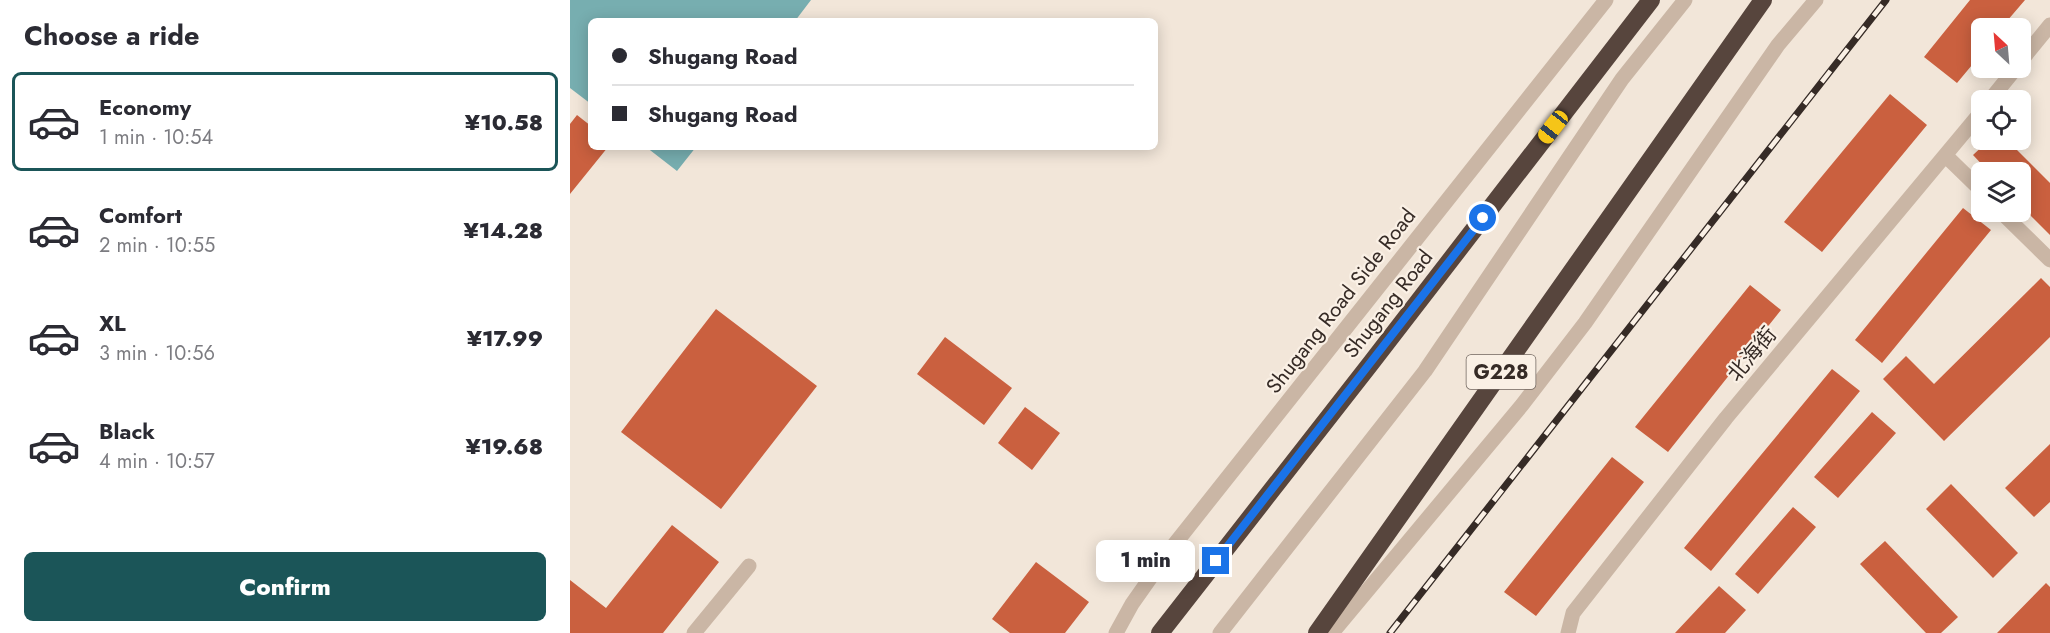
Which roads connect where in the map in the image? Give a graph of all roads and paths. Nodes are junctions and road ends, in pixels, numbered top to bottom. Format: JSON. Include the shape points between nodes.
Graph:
{"nodes":[{"id":1,"x":1606,"y":0,"type":"edge"},
{"id":2,"x":1651,"y":0,"type":"edge"},
{"id":3,"x":1685,"y":0,"type":"edge"},
{"id":4,"x":1763,"y":0,"type":"edge"},
{"id":5,"x":1816,"y":0,"type":"edge"},
{"id":6,"x":2050,"y":25,"type":"edge"},
{"id":7,"x":2031,"y":48,"type":"edge"},
{"id":8,"x":2008,"y":78,"type":"edge"},
{"id":9,"x":1998,"y":90,"type":"edge"},
{"id":10,"x":1971,"y":125,"type":"edge"},
{"id":11,"x":1946,"y":156,"type":"junction"},
{"id":12,"x":1971,"y":180,"type":"edge"},
{"id":13,"x":2011,"y":222,"type":"edge"},
{"id":14,"x":2050,"y":260,"type":"edge"},
{"id":15,"x":749,"y":566,"type":"dead end"},
{"id":16,"x":694,"y":633,"type":"edge"},
{"id":17,"x":1116,"y":633,"type":"edge"},
{"id":18,"x":1160,"y":633,"type":"edge"},
{"id":19,"x":1220,"y":633,"type":"edge"},
{"id":20,"x":1317,"y":633,"type":"edge"},
{"id":21,"x":1332,"y":633,"type":"edge"},
{"id":22,"x":1568,"y":633,"type":"edge"}],
"edges":[{"from":1,"to":17,"type":"street","name":"Shugang Road Side Road","via":[[1170,550]]},
{"from":2,"to":18,"type":"highway","name":"Shugang Road"},
{"from":3,"to":19,"type":"street","via":[[1622,79],[1425,370]]},
{"from":4,"to":20,"type":"highway","number":"G228"},
{"from":5,"to":21,"type":"street","via":[[1778,45],[1564,351]]},
{"from":6,"to":7,"type":"street"},
{"from":8,"to":9,"type":"street"},
{"from":10,"to":11,"type":"street","name":"北海街"},
{"from":11,"to":12,"type":"street"},
{"from":11,"to":22,"type":"street","name":"北海街","via":[[1726,418],[1573,613]]},
{"from":13,"to":14,"type":"street"},
{"from":15,"to":16,"type":"street"}]}
